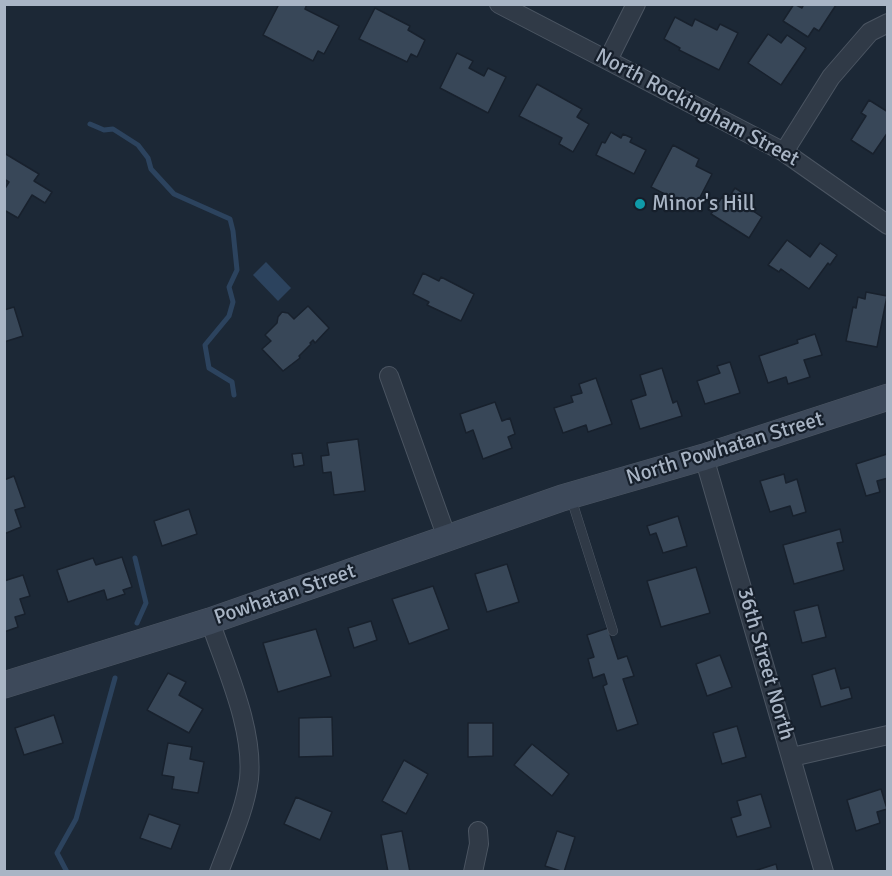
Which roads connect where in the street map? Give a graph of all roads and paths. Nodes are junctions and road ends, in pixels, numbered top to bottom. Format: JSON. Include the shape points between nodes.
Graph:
{"nodes":[{"id":1,"x":499,"y":4,"type":"edge"},
{"id":2,"x":636,"y":4,"type":"edge"},
{"id":3,"x":888,"y":23,"type":"edge"},
{"id":4,"x":608,"y":60,"type":"junction"},
{"id":5,"x":784,"y":152,"type":"junction"},
{"id":6,"x":888,"y":225,"type":"edge"},
{"id":7,"x":389,"y":376,"type":"dead end"},
{"id":8,"x":888,"y":397,"type":"edge"},
{"id":9,"x":704,"y":457,"type":"junction"},
{"id":10,"x":566,"y":497,"type":"junction"},
{"id":11,"x":447,"y":538,"type":"junction"},
{"id":12,"x":210,"y":621,"type":"junction"},
{"id":13,"x":613,"y":632,"type":"dead end"},
{"id":14,"x":4,"y":685,"type":"edge"},
{"id":15,"x":888,"y":735,"type":"edge"},
{"id":16,"x":792,"y":757,"type":"junction"},
{"id":17,"x":478,"y":831,"type":"dead end"},
{"id":18,"x":219,"y":872,"type":"edge"},
{"id":19,"x":473,"y":872,"type":"edge"},
{"id":20,"x":824,"y":872,"type":"edge"}],
"edges":[{"from":1,"to":4,"type":"street","name":"North Rockingham Street"},
{"from":2,"to":4,"type":"street"},
{"from":3,"to":5,"type":"street","via":[[870,32],[831,77]]},
{"from":4,"to":5,"type":"street","name":"North Rockingham Street"},
{"from":5,"to":6,"type":"street","name":"North Rockingham Street"},
{"from":7,"to":11,"type":"street"},
{"from":8,"to":9,"type":"street","name":"North Powhatan Street"},
{"from":9,"to":10,"type":"street","name":"North Powhatan Street"},
{"from":9,"to":16,"type":"street","name":"36th Street North"},
{"from":10,"to":11,"type":"street","name":"Powhatan Street"},
{"from":10,"to":13,"type":"lane"},
{"from":11,"to":12,"type":"street","name":"Powhatan Street"},
{"from":12,"to":14,"type":"street","name":"Powhatan Street"},
{"from":12,"to":18,"type":"street","via":[[240,712],[249,763],[246,795]]},
{"from":15,"to":16,"type":"street"},
{"from":16,"to":20,"type":"street","name":"36th Street North"},
{"from":17,"to":19,"type":"street"}]}
